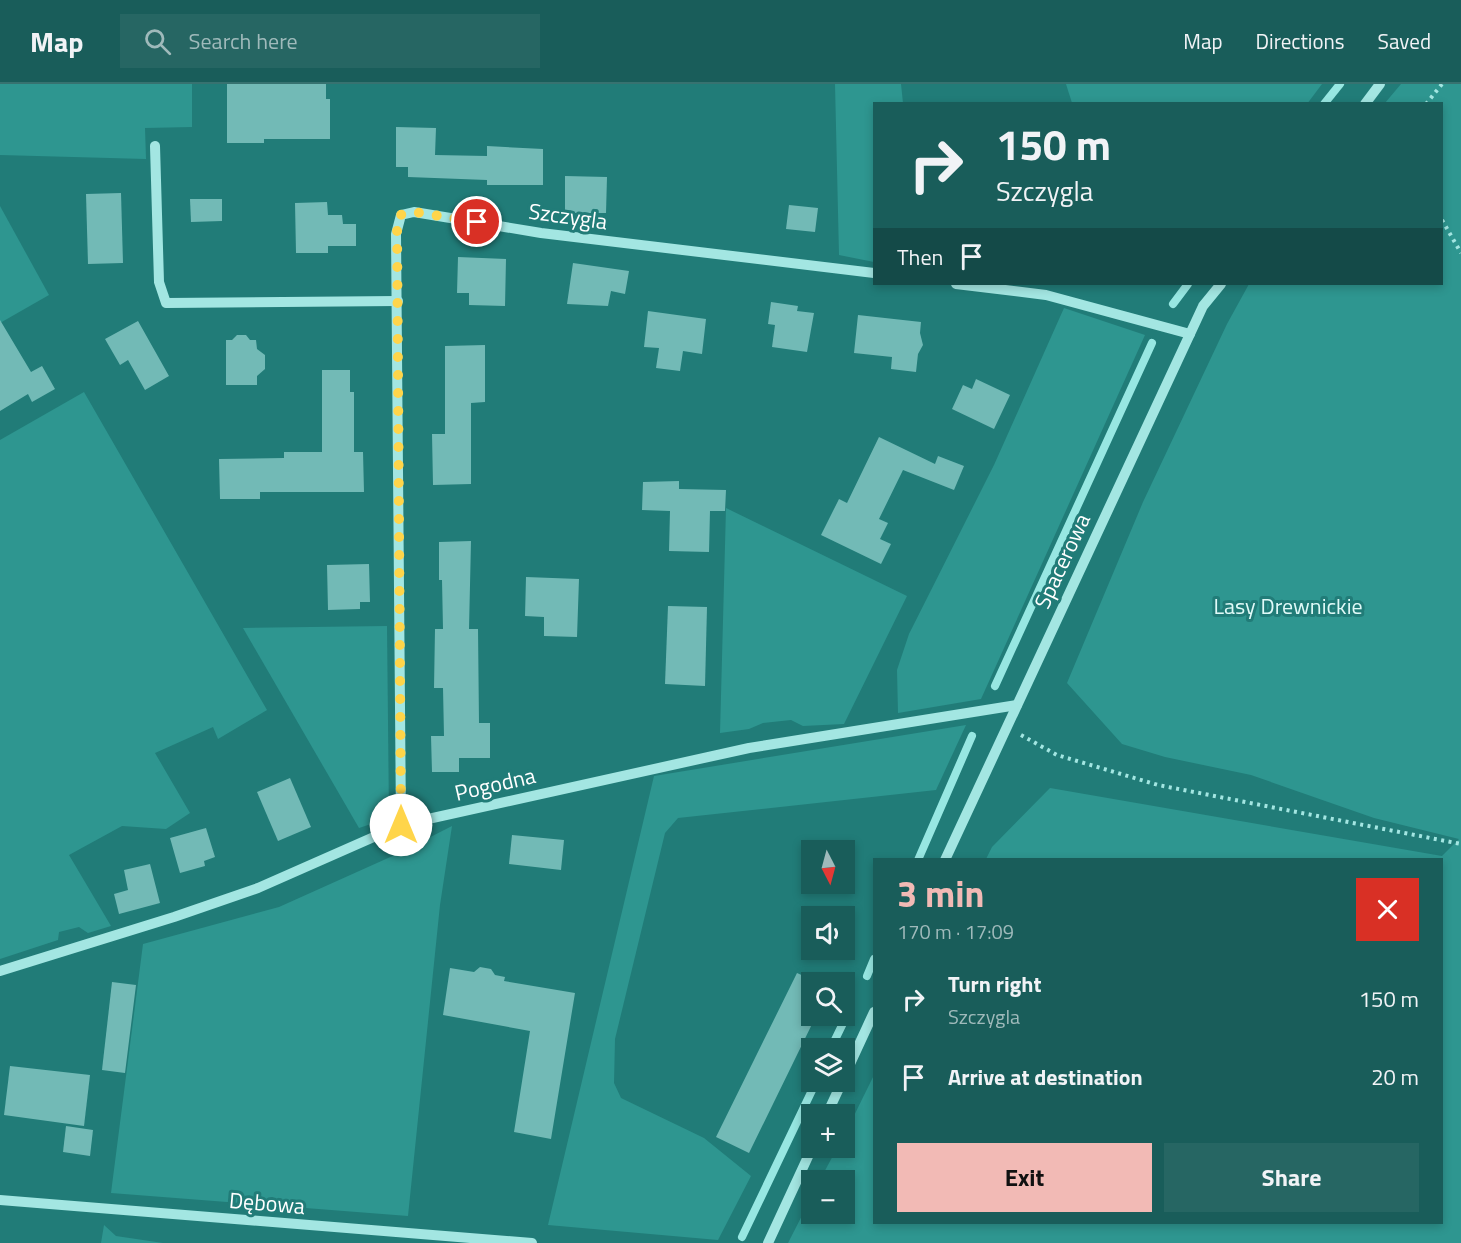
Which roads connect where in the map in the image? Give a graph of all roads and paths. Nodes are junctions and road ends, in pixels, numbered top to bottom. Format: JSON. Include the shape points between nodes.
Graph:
{"nodes":[{"id":1,"x":1380,"y":84,"type":"edge"},
{"id":2,"x":1442,"y":84,"type":"edge"},
{"id":3,"x":1366,"y":102,"type":"edge"},
{"id":4,"x":1428,"y":102,"type":"edge"},
{"id":5,"x":155,"y":146,"type":"dead end"},
{"id":6,"x":1443,"y":222,"type":"edge"},
{"id":7,"x":1461,"y":253,"type":"edge"},
{"id":8,"x":873,"y":273,"type":"edge"},
{"id":9,"x":964,"y":285,"type":"edge"},
{"id":10,"x":1220,"y":285,"type":"edge"},
{"id":11,"x":398,"y":300,"type":"junction"},
{"id":12,"x":1190,"y":333,"type":"junction"},
{"id":13,"x":1017,"y":705,"type":"junction"},
{"id":14,"x":1006,"y":727,"type":"junction"},
{"id":15,"x":401,"y":825,"type":"junction"},
{"id":16,"x":1461,"y":844,"type":"edge"},
{"id":17,"x":946,"y":858,"type":"edge"},
{"id":18,"x":0,"y":971,"type":"edge"},
{"id":19,"x":873,"y":1014,"type":"edge"},
{"id":20,"x":855,"y":1053,"type":"edge"},
{"id":21,"x":807,"y":1158,"type":"edge"},
{"id":22,"x":0,"y":1200,"type":"edge"},
{"id":23,"x":532,"y":1243,"type":"edge"},
{"id":24,"x":768,"y":1243,"type":"edge"}],
"edges":[{"from":1,"to":3,"type":"street"},
{"from":2,"to":4,"type":"path"},
{"from":5,"to":11,"type":"street","via":[[159,282],[166,303]]},
{"from":6,"to":7,"type":"path"},
{"from":8,"to":11,"type":"street","name":"Szczygla","via":[[541,233],[406,212],[397,221]]},
{"from":9,"to":12,"type":"street","via":[[1046,295]]},
{"from":10,"to":12,"type":"street","name":"Spacerowa","via":[[1203,306]]},
{"from":11,"to":15,"type":"street","name":"Szczygla"},
{"from":12,"to":13,"type":"street","name":"Spacerowa"},
{"from":13,"to":14,"type":"street","name":"Spacerowa"},
{"from":13,"to":15,"type":"street","name":"Pogodna","via":[[749,748]]},
{"from":14,"to":16,"type":"path","via":[[1057,755],[1158,785]]},
{"from":14,"to":17,"type":"street","name":"Spacerowa"},
{"from":15,"to":18,"type":"street","name":"Pogodna","via":[[258,888]]},
{"from":19,"to":20,"type":"street"},
{"from":21,"to":24,"type":"street"},
{"from":22,"to":23,"type":"street","name":"Dębowa"}]}
